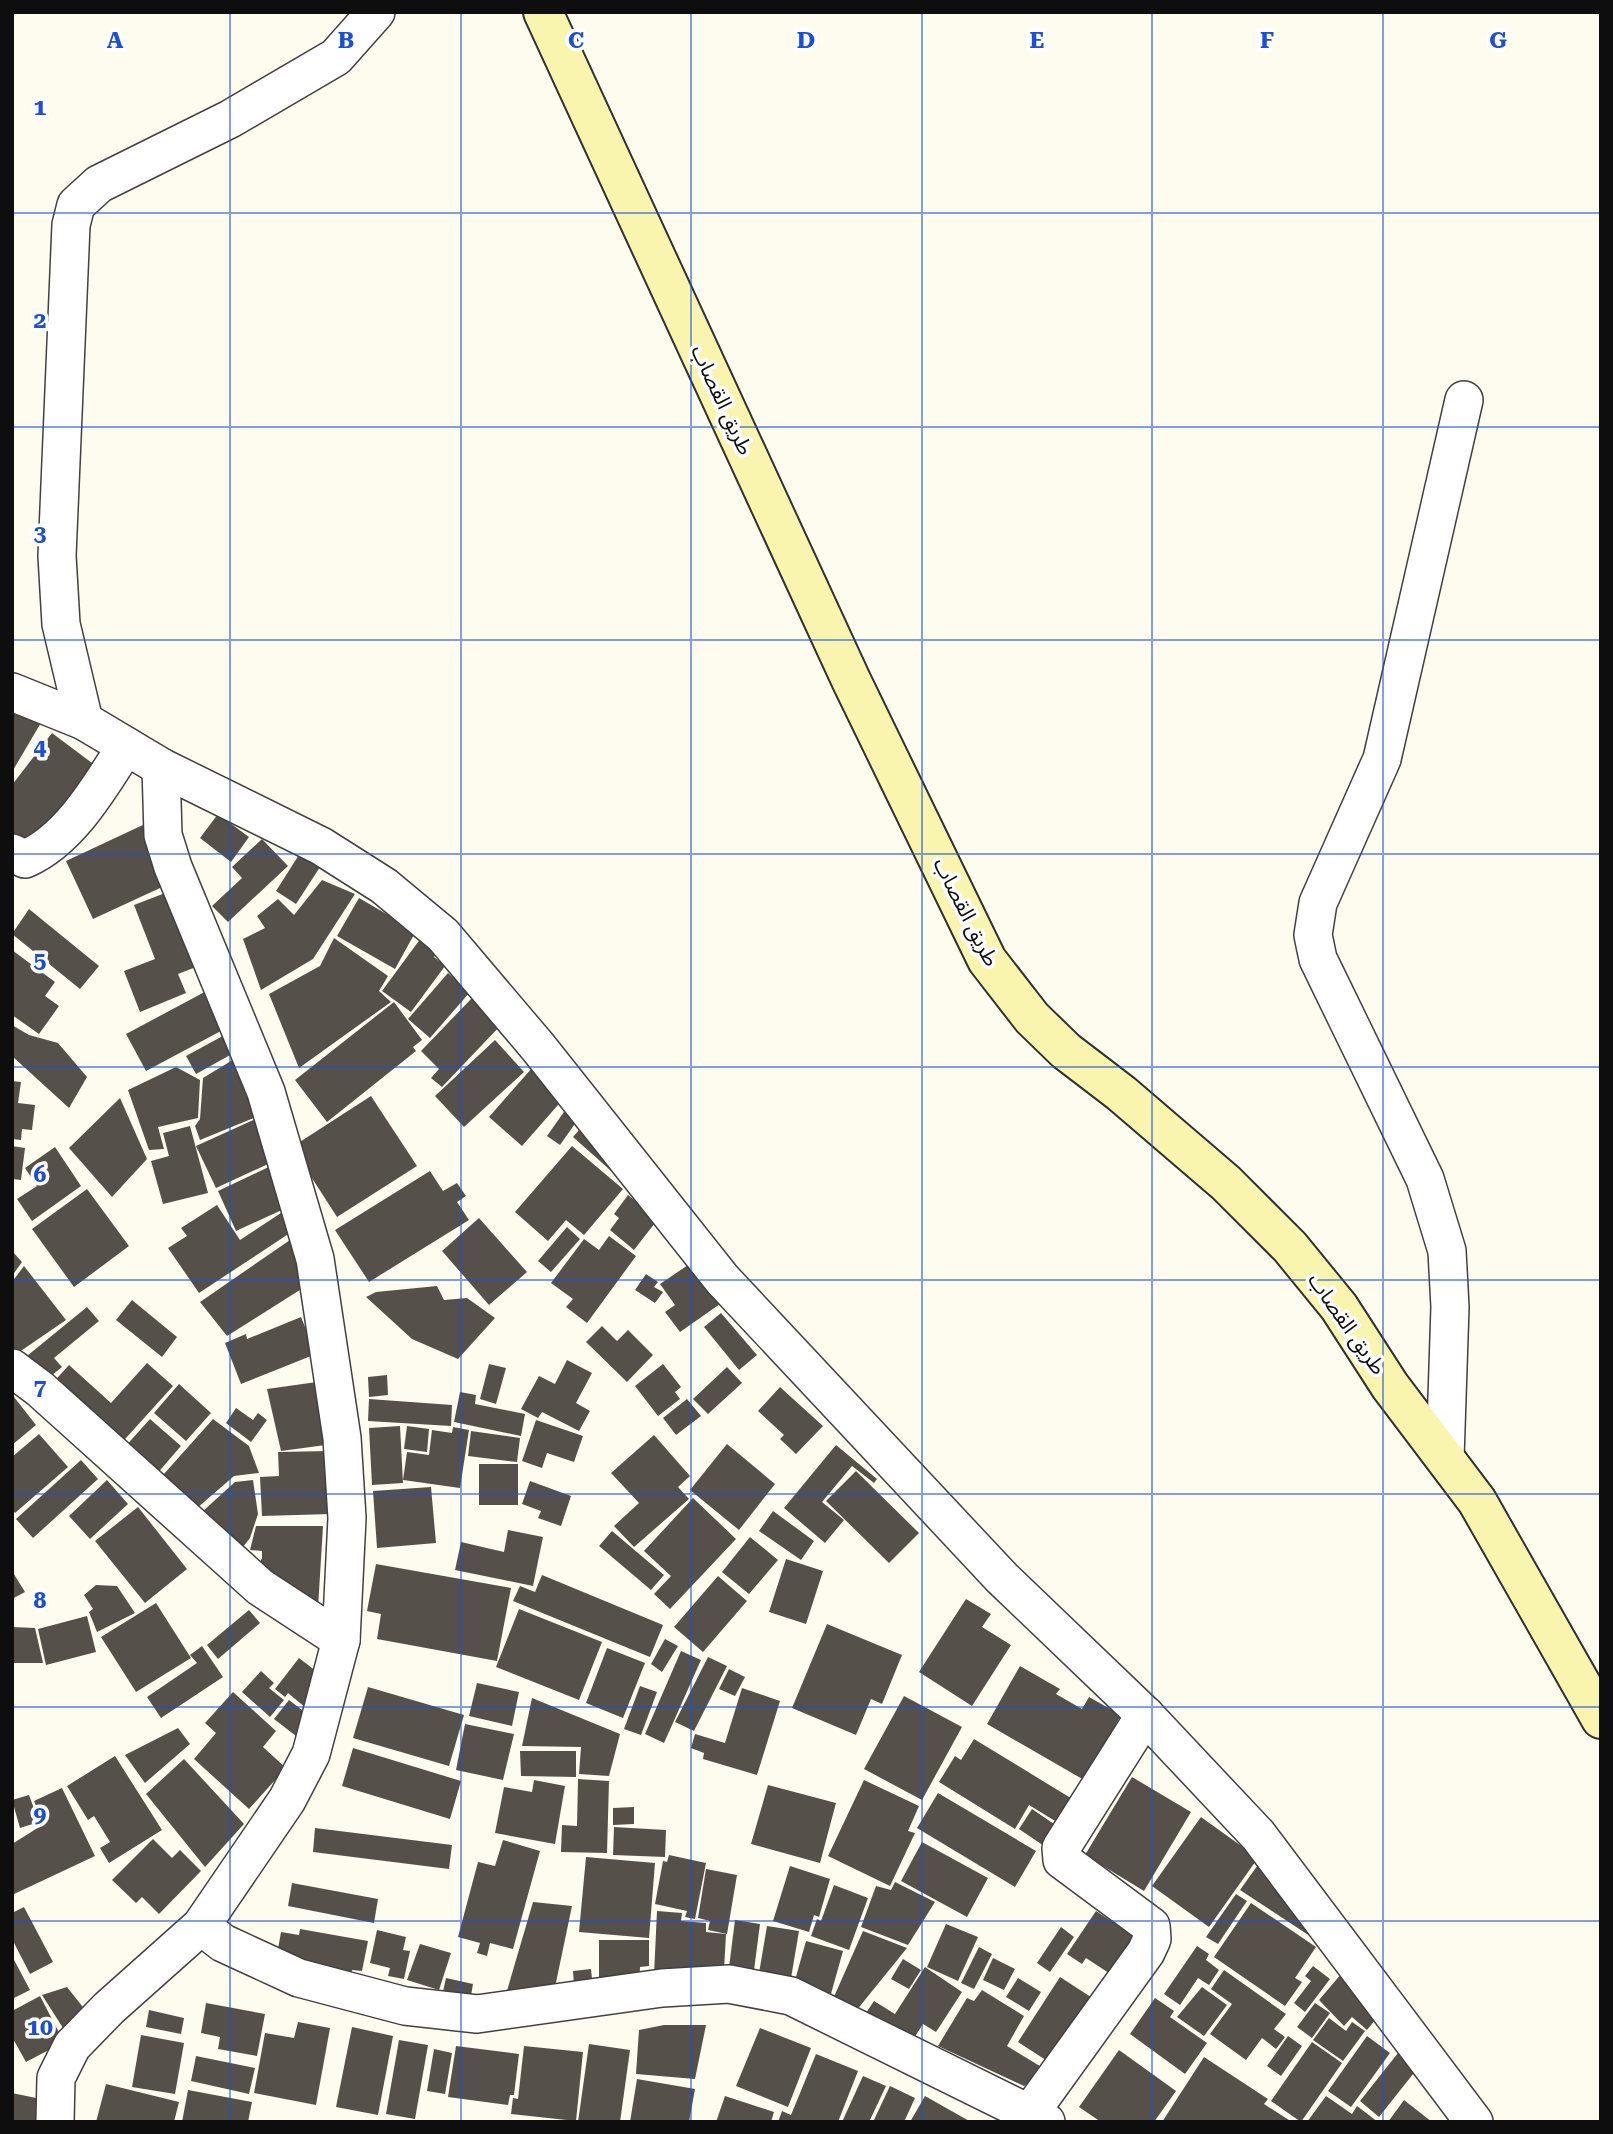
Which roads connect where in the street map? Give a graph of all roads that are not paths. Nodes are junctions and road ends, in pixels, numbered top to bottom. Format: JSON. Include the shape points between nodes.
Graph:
{"nodes":[{"id":1,"x":376,"y":12,"type":"edge"},
{"id":2,"x":543,"y":12,"type":"edge"},
{"id":3,"x":1464,"y":400,"type":"dead end"},
{"id":4,"x":12,"y":692,"type":"edge"},
{"id":5,"x":84,"y":720,"type":"junction"},
{"id":6,"x":126,"y":746,"type":"junction"},
{"id":7,"x":160,"y":767,"type":"junction"},
{"id":8,"x":12,"y":853,"type":"edge"},
{"id":9,"x":12,"y":1368,"type":"edge"},
{"id":10,"x":1445,"y":1458,"type":"junction"},
{"id":11,"x":341,"y":1640,"type":"junction"},
{"id":12,"x":1145,"y":1715,"type":"junction"},
{"id":13,"x":1601,"y":1718,"type":"edge"},
{"id":14,"x":201,"y":1926,"type":"junction"},
{"id":15,"x":1038,"y":2117,"type":"edge"},
{"id":16,"x":55,"y":2122,"type":"edge"},
{"id":17,"x":1474,"y":2122,"type":"edge"}],
"edges":[{"from":1,"to":5,"type":"street","via":[[336,57],[230,119],[99,184],[76,205],[71,225],[57,556],[61,624]]},
{"from":2,"to":10,"type":"main road","name":"طريق القصاب","via":[[851,680],[988,960],[1032,1018],[1066,1051],[1226,1183],[1290,1247],[1339,1307],[1390,1386]]},
{"from":3,"to":10,"type":"street","via":[[1382,759],[1318,903],[1313,934],[1318,960],[1425,1179],[1447,1251],[1450,1347]]},
{"from":4,"to":5,"type":"street"},
{"from":5,"to":6,"type":"street"},
{"from":6,"to":7,"type":"street"},
{"from":6,"to":8,"type":"street","via":[[80,818],[35,855],[25,859]]},
{"from":7,"to":11,"type":"street","via":[[163,835],[266,1091],[315,1259],[342,1438],[348,1518]]},
{"from":7,"to":12,"type":"street","via":[[321,846],[384,886],[443,935],[722,1279],[1002,1578]]},
{"from":9,"to":11,"type":"street","via":[[260,1587]]},
{"from":10,"to":13,"type":"main road","name":"طريق القصاب","via":[[1477,1501]]},
{"from":11,"to":14,"type":"street","via":[[311,1754],[287,1800]]},
{"from":12,"to":15,"type":"street","via":[[1061,1848],[1062,1860],[1151,1926],[1152,1939]]},
{"from":12,"to":17,"type":"street","via":[[1258,1835]]},
{"from":14,"to":15,"type":"street","via":[[223,1943],[299,1978],[405,2006],[477,2014],[662,1988],[729,1984],[791,1996]]},
{"from":14,"to":16,"type":"street","via":[[72,2046],[56,2078]]}]}
